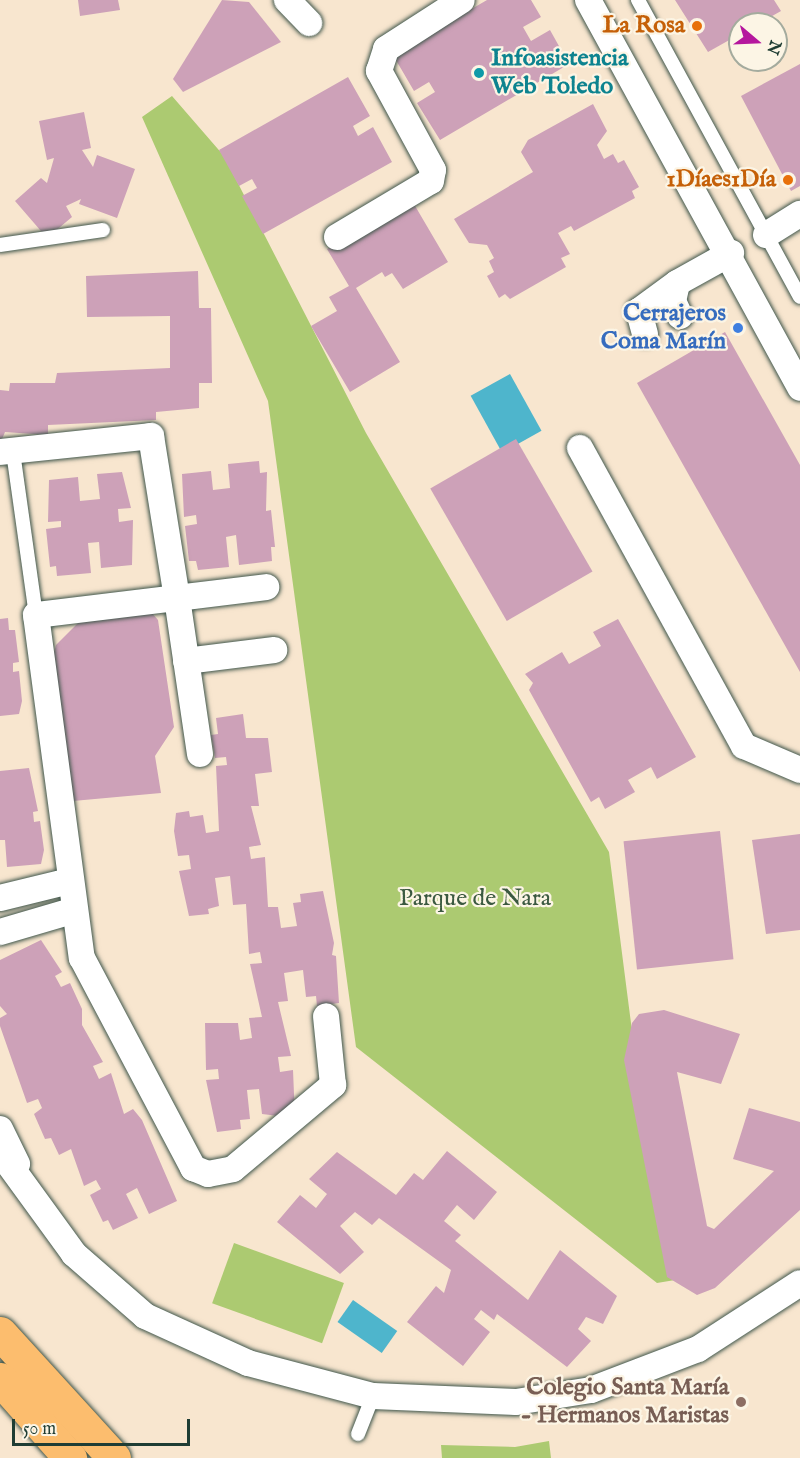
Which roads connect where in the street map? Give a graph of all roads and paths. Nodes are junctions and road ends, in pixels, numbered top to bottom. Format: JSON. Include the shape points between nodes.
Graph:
{"nodes":[{"id":1,"x":287,"y":0,"type":"edge"},
{"id":2,"x":462,"y":0,"type":"edge"},
{"id":3,"x":588,"y":0,"type":"edge"},
{"id":4,"x":638,"y":0,"type":"edge"},
{"id":5,"x":309,"y":23,"type":"dead end"},
{"id":6,"x":800,"y":214,"type":"edge"},
{"id":7,"x":104,"y":230,"type":"dead end"},
{"id":8,"x":766,"y":235,"type":"junction"},
{"id":9,"x":337,"y":237,"type":"dead end"},
{"id":10,"x":0,"y":245,"type":"edge"},
{"id":11,"x":730,"y":254,"type":"junction"},
{"id":12,"x":677,"y":283,"type":"junction"},
{"id":13,"x":800,"y":297,"type":"edge"},
{"id":14,"x":680,"y":316,"type":"dead end"},
{"id":15,"x":645,"y":334,"type":"dead end"},
{"id":16,"x":800,"y":388,"type":"edge"},
{"id":17,"x":580,"y":448,"type":"dead end"},
{"id":18,"x":6,"y":452,"type":"edge"},
{"id":19,"x":266,"y":587,"type":"dead end"},
{"id":20,"x":177,"y":598,"type":"junction"},
{"id":21,"x":36,"y":615,"type":"junction"},
{"id":22,"x":274,"y":650,"type":"dead end"},
{"id":23,"x":186,"y":661,"type":"junction"},
{"id":24,"x":200,"y":754,"type":"dead end"},
{"id":25,"x":800,"y":770,"type":"edge"},
{"id":26,"x":70,"y":881,"type":"junction"},
{"id":27,"x":0,"y":898,"type":"edge"},
{"id":28,"x":72,"y":911,"type":"junction"},
{"id":29,"x":0,"y":932,"type":"edge"},
{"id":30,"x":326,"y":1016,"type":"dead end"},
{"id":31,"x":0,"y":1129,"type":"edge"},
{"id":32,"x":0,"y":1152,"type":"edge"},
{"id":33,"x":11,"y":1176,"type":"edge"},
{"id":34,"x":800,"y":1283,"type":"edge"},
{"id":35,"x":0,"y":1333,"type":"edge"},
{"id":36,"x":0,"y":1379,"type":"edge"},
{"id":37,"x":373,"y":1396,"type":"junction"},
{"id":38,"x":358,"y":1434,"type":"dead end"},
{"id":39,"x":70,"y":1458,"type":"edge"},
{"id":40,"x":114,"y":1458,"type":"edge"}],
"edges":[{"from":1,"to":5,"type":"street"},
{"from":2,"to":9,"type":"street","via":[[386,49],[379,71],[433,170],[431,181]]},
{"from":3,"to":11,"type":"street"},
{"from":4,"to":8,"type":"lane"},
{"from":6,"to":8,"type":"street"},
{"from":7,"to":10,"type":"lane"},
{"from":8,"to":13,"type":"lane"},
{"from":11,"to":12,"type":"street"},
{"from":11,"to":16,"type":"street"},
{"from":12,"to":14,"type":"street","via":[[673,301]]},
{"from":12,"to":15,"type":"street","via":[[639,312]]},
{"from":17,"to":25,"type":"street","via":[[744,746]]},
{"from":18,"to":20,"type":"street","via":[[151,436]]},
{"from":18,"to":21,"type":"lane"},
{"from":19,"to":20,"type":"street"},
{"from":20,"to":21,"type":"street"},
{"from":20,"to":23,"type":"street"},
{"from":21,"to":26,"type":"street"},
{"from":22,"to":23,"type":"street"},
{"from":23,"to":24,"type":"street"},
{"from":26,"to":27,"type":"street"},
{"from":26,"to":28,"type":"street"},
{"from":28,"to":29,"type":"street"},
{"from":28,"to":30,"type":"street","via":[[82,958],[193,1168],[208,1174],[234,1169],[333,1085]]},
{"from":31,"to":33,"type":"street"},
{"from":32,"to":33,"type":"street"},
{"from":33,"to":37,"type":"street","via":[[38,1199],[74,1254],[145,1316],[248,1363]]},
{"from":34,"to":37,"type":"street","via":[[698,1349],[591,1390],[516,1402]]},
{"from":35,"to":40,"type":"main road"},
{"from":36,"to":39,"type":"main road"},
{"from":37,"to":38,"type":"lane"}]}
